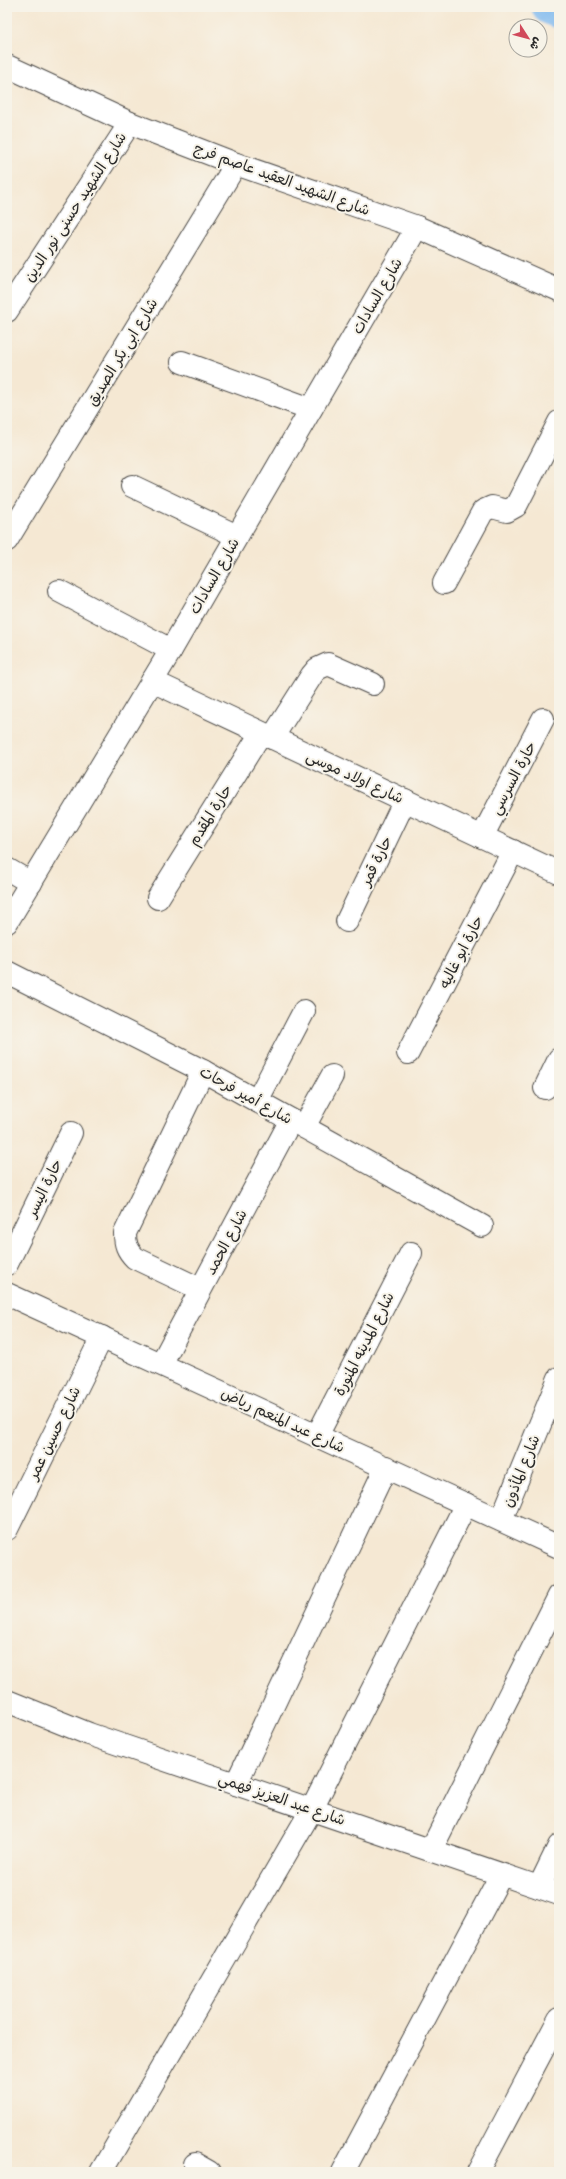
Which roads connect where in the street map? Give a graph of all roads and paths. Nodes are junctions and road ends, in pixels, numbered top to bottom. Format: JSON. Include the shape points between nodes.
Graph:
{"nodes":[{"id":1,"x":7,"y":66,"type":"edge"},
{"id":2,"x":130,"y":123,"type":"junction"},
{"id":3,"x":236,"y":164,"type":"junction"},
{"id":4,"x":417,"y":228,"type":"junction"},
{"id":5,"x":559,"y":290,"type":"edge"},
{"id":6,"x":7,"y":311,"type":"edge"},
{"id":7,"x":182,"y":362,"type":"dead end"},
{"id":8,"x":311,"y":409,"type":"junction"},
{"id":9,"x":559,"y":422,"type":"edge"},
{"id":10,"x":132,"y":486,"type":"dead end"},
{"id":11,"x":237,"y":536,"type":"junction"},
{"id":12,"x":7,"y":540,"type":"edge"},
{"id":13,"x":444,"y":583,"type":"dead end"},
{"id":14,"x":59,"y":591,"type":"dead end"},
{"id":15,"x":171,"y":650,"type":"junction"},
{"id":16,"x":152,"y":681,"type":"junction"},
{"id":17,"x":373,"y":684,"type":"dead end"},
{"id":18,"x":544,"y":719,"type":"dead end"},
{"id":19,"x":267,"y":736,"type":"junction"},
{"id":20,"x":405,"y":800,"type":"junction"},
{"id":21,"x":482,"y":836,"type":"junction"},
{"id":22,"x":513,"y":851,"type":"junction"},
{"id":23,"x":7,"y":869,"type":"edge"},
{"id":24,"x":559,"y":872,"type":"edge"},
{"id":25,"x":31,"y":883,"type":"junction"},
{"id":26,"x":158,"y":898,"type":"dead end"},
{"id":27,"x":347,"y":921,"type":"dead end"},
{"id":28,"x":7,"y":922,"type":"edge"},
{"id":29,"x":7,"y":972,"type":"edge"},
{"id":30,"x":304,"y":1011,"type":"dead end"},
{"id":31,"x":408,"y":1053,"type":"dead end"},
{"id":32,"x":559,"y":1059,"type":"edge"},
{"id":33,"x":203,"y":1071,"type":"junction"},
{"id":34,"x":332,"y":1076,"type":"dead end"},
{"id":35,"x":545,"y":1088,"type":"dead end"},
{"id":36,"x":257,"y":1101,"type":"junction"},
{"id":37,"x":298,"y":1124,"type":"junction"},
{"id":38,"x":71,"y":1133,"type":"dead end"},
{"id":39,"x":482,"y":1226,"type":"dead end"},
{"id":40,"x":411,"y":1253,"type":"dead end"},
{"id":41,"x":7,"y":1264,"type":"edge"},
{"id":42,"x":200,"y":1289,"type":"junction"},
{"id":43,"x":9,"y":1298,"type":"edge"},
{"id":44,"x":102,"y":1337,"type":"junction"},
{"id":45,"x":161,"y":1364,"type":"junction"},
{"id":46,"x":559,"y":1378,"type":"edge"},
{"id":47,"x":317,"y":1436,"type":"junction"},
{"id":48,"x":386,"y":1467,"type":"junction"},
{"id":49,"x":466,"y":1504,"type":"junction"},
{"id":50,"x":501,"y":1520,"type":"junction"},
{"id":51,"x":7,"y":1529,"type":"edge"},
{"id":52,"x":559,"y":1547,"type":"edge"},
{"id":53,"x":559,"y":1596,"type":"edge"},
{"id":54,"x":7,"y":1700,"type":"edge"},
{"id":55,"x":236,"y":1784,"type":"junction"},
{"id":56,"x":312,"y":1809,"type":"junction"},
{"id":57,"x":559,"y":1846,"type":"edge"},
{"id":58,"x":431,"y":1850,"type":"junction"},
{"id":59,"x":502,"y":1875,"type":"junction"},
{"id":60,"x":549,"y":1891,"type":"edge"},
{"id":61,"x":559,"y":2020,"type":"edge"},
{"id":62,"x":100,"y":2172,"type":"edge"},
{"id":63,"x":343,"y":2172,"type":"edge"},
{"id":64,"x":478,"y":2172,"type":"edge"}],
"edges":[{"from":1,"to":2,"type":"street","name":"شارع الشهيد العقيد عاصم فرج"},
{"from":2,"to":3,"type":"street","name":"شارع الشهيد العقيد عاصم فرج"},
{"from":2,"to":6,"type":"street","name":"شارع الشهيد حسنى نور الدين"},
{"from":3,"to":4,"type":"street","name":"شارع الشهيد العقيد عاصم فرج"},
{"from":3,"to":12,"type":"street","name":"شارع ابى بكر الصديق"},
{"from":4,"to":5,"type":"street","name":"شارع الشهيد العقيد عاصم فرج"},
{"from":4,"to":8,"type":"street","name":"شارع السادات"},
{"from":7,"to":8,"type":"street"},
{"from":8,"to":11,"type":"street","name":"شارع السادات"},
{"from":9,"to":13,"type":"street","via":[[516,506],[507,511],[492,507],[483,511]]},
{"from":10,"to":11,"type":"street"},
{"from":11,"to":15,"type":"street","name":"شارع السادات"},
{"from":14,"to":15,"type":"street"},
{"from":15,"to":16,"type":"street","name":"شارع السادات"},
{"from":16,"to":19,"type":"street","name":"شارع اولاد موسى"},
{"from":16,"to":25,"type":"street","name":"شارع السادات"},
{"from":17,"to":19,"type":"street","name":"حارة المقدم","via":[[328,664],[322,666],[312,675]]},
{"from":18,"to":21,"type":"street","name":"حارة السرسي"},
{"from":19,"to":20,"type":"street","name":"شارع اولاد موسى"},
{"from":19,"to":26,"type":"street","name":"حارة المقدم"},
{"from":20,"to":21,"type":"street","name":"شارع اولاد موسى"},
{"from":20,"to":27,"type":"street","name":"حارة قمر"},
{"from":21,"to":22,"type":"street","name":"شارع اولاد موسى"},
{"from":22,"to":24,"type":"street","name":"شارع اولاد موسى"},
{"from":22,"to":31,"type":"street","name":"حارة ابو غاليه"},
{"from":23,"to":25,"type":"street"},
{"from":25,"to":28,"type":"street","name":"شارع السادات"},
{"from":29,"to":33,"type":"street","name":"شارع أمير فرحات"},
{"from":30,"to":36,"type":"street"},
{"from":32,"to":35,"type":"street"},
{"from":33,"to":36,"type":"street","name":"شارع أمير فرحات"},
{"from":33,"to":42,"type":"street","via":[[125,1233],[126,1247],[135,1258]]},
{"from":34,"to":37,"type":"street","name":"شارع الحمد"},
{"from":36,"to":37,"type":"street","name":"شارع أمير فرحات"},
{"from":37,"to":39,"type":"street","name":"شارع أمير فرحات"},
{"from":37,"to":42,"type":"street","name":"شارع الحمد"},
{"from":38,"to":41,"type":"street","name":"حارة اليسر"},
{"from":40,"to":47,"type":"street","name":"شارع المدينه المنورة"},
{"from":42,"to":45,"type":"street","name":"شارع الحمد"},
{"from":43,"to":44,"type":"street","name":"شارع عبد المنعم رياض"},
{"from":44,"to":45,"type":"street","name":"شارع عبد المنعم رياض"},
{"from":44,"to":51,"type":"street","name":"شارع حسين عمر"},
{"from":45,"to":47,"type":"street","name":"شارع عبد المنعم رياض"},
{"from":46,"to":50,"type":"street","name":"شارع المأذون"},
{"from":47,"to":48,"type":"street","name":"شارع عبد المنعم رياض"},
{"from":48,"to":49,"type":"street","name":"شارع عبد المنعم رياض"},
{"from":48,"to":55,"type":"street"},
{"from":49,"to":50,"type":"street","name":"شارع عبد المنعم رياض"},
{"from":49,"to":56,"type":"street"},
{"from":50,"to":52,"type":"street","name":"شارع عبد المنعم رياض"},
{"from":53,"to":58,"type":"street"},
{"from":54,"to":55,"type":"street","name":"شارع عبد العزيز فهمي","via":[[89,1734]]},
{"from":55,"to":56,"type":"street","name":"شارع عبد العزيز فهمي"},
{"from":56,"to":58,"type":"street","name":"شارع عبد العزيز فهمي"},
{"from":56,"to":62,"type":"street"},
{"from":57,"to":60,"type":"street"},
{"from":58,"to":59,"type":"street","name":"شارع عبد العزيز فهمي"},
{"from":59,"to":60,"type":"street","name":"شارع عبد العزيز فهمي"},
{"from":59,"to":63,"type":"street"},
{"from":61,"to":64,"type":"street"}]}
